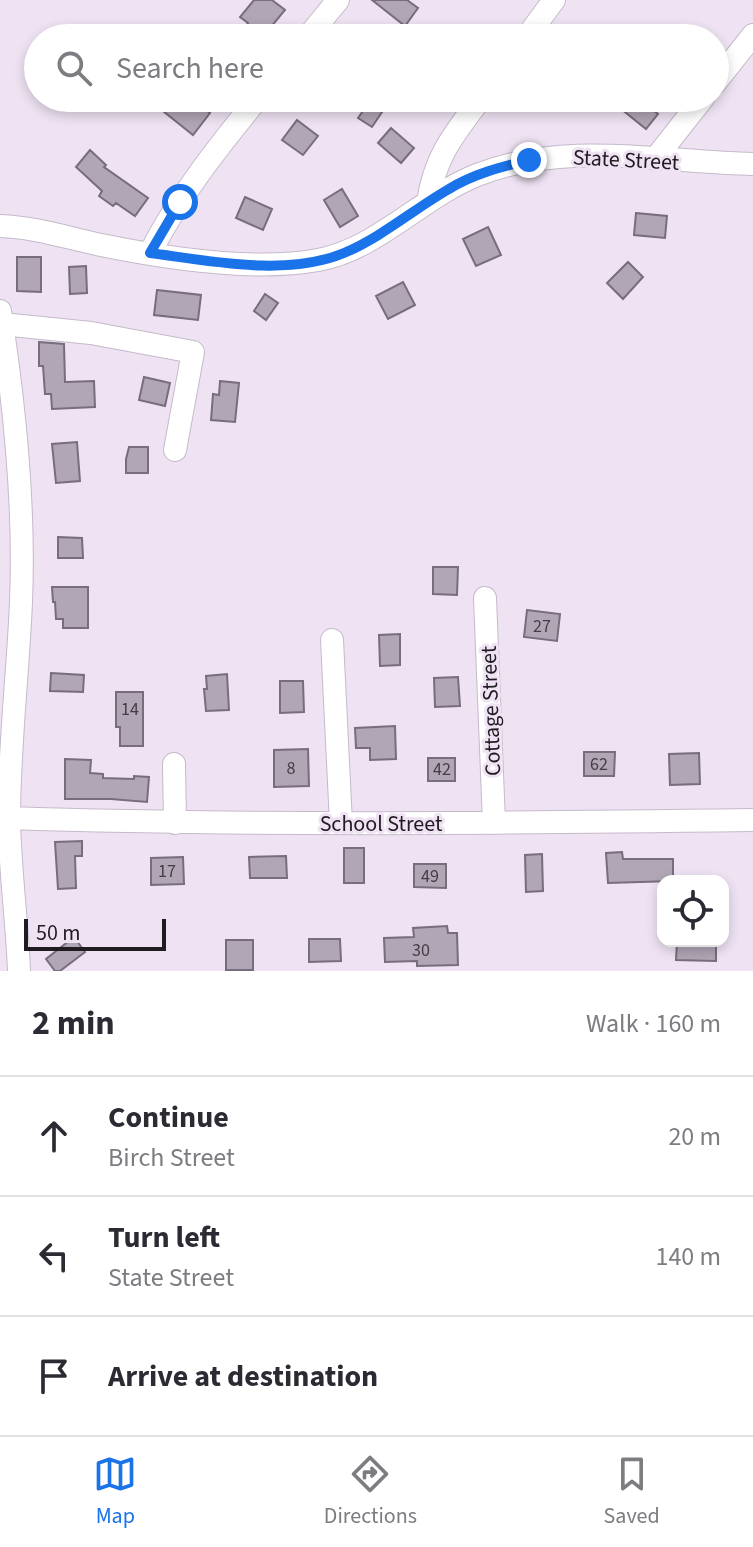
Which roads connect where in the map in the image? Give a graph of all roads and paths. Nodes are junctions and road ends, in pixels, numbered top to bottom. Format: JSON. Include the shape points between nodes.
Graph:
{"nodes":[{"id":1,"x":338,"y":0,"type":"edge"},
{"id":2,"x":554,"y":0,"type":"edge"},
{"id":3,"x":318,"y":24,"type":"edge"},
{"id":4,"x":536,"y":24,"type":"edge"},
{"id":5,"x":753,"y":35,"type":"edge"},
{"id":6,"x":729,"y":65,"type":"edge"},
{"id":7,"x":247,"y":112,"type":"edge"},
{"id":8,"x":471,"y":112,"type":"edge"},
{"id":9,"x":692,"y":112,"type":"edge"},
{"id":10,"x":655,"y":159,"type":"junction"},
{"id":11,"x":753,"y":164,"type":"edge"},
{"id":12,"x":428,"y":202,"type":"junction"},
{"id":13,"x":0,"y":226,"type":"edge"},
{"id":14,"x":150,"y":253,"type":"junction"},
{"id":15,"x":1,"y":318,"type":"edge"},
{"id":16,"x":5,"y":389,"type":"edge"},
{"id":17,"x":175,"y":450,"type":"dead end"},
{"id":18,"x":485,"y":598,"type":"dead end"},
{"id":19,"x":332,"y":640,"type":"dead end"},
{"id":20,"x":174,"y":764,"type":"dead end"},
{"id":21,"x":9,"y":818,"type":"junction"},
{"id":22,"x":753,"y":820,"type":"edge"},
{"id":23,"x":175,"y":823,"type":"junction"},
{"id":24,"x":341,"y":823,"type":"junction"},
{"id":25,"x":494,"y":823,"type":"junction"},
{"id":26,"x":19,"y":971,"type":"edge"}],
"edges":[{"from":1,"to":3,"type":"street"},
{"from":2,"to":4,"type":"street"},
{"from":5,"to":6,"type":"street"},
{"from":7,"to":14,"type":"street","via":[[196,177]]},
{"from":8,"to":12,"type":"street","via":[[443,152]]},
{"from":9,"to":10,"type":"street"},
{"from":10,"to":11,"type":"street","name":"State Street"},
{"from":10,"to":12,"type":"street","name":"State Street","via":[[583,155],[529,160],[477,175]]},
{"from":12,"to":14,"type":"street","name":"State Street","via":[[364,243],[321,260],[252,264]]},
{"from":13,"to":14,"type":"street","name":"State Street"},
{"from":15,"to":16,"type":"street"},
{"from":15,"to":17,"type":"street","via":[[193,352]]},
{"from":16,"to":21,"type":"street","via":[[18,455],[21,577]]},
{"from":18,"to":25,"type":"street","name":"Cottage Street"},
{"from":19,"to":24,"type":"street"},
{"from":20,"to":23,"type":"street"},
{"from":21,"to":23,"type":"street","name":"School Street"},
{"from":21,"to":26,"type":"street"},
{"from":22,"to":25,"type":"street","name":"School Street"},
{"from":23,"to":24,"type":"street","name":"School Street"},
{"from":24,"to":25,"type":"street","name":"School Street"}]}
